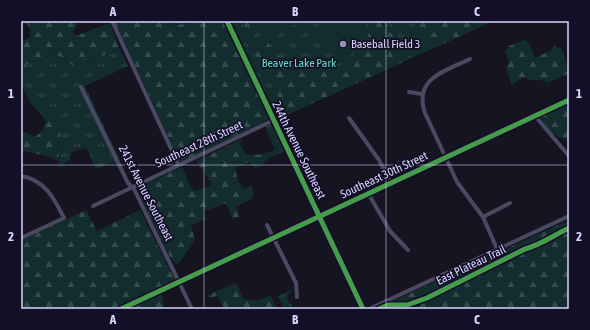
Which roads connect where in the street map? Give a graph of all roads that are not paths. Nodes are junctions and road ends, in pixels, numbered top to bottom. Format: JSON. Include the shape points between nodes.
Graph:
{"nodes":[{"id":1,"x":112,"y":21,"type":"edge"},
{"id":2,"x":227,"y":21,"type":"edge"},
{"id":3,"x":470,"y":59,"type":"dead end"},
{"id":4,"x":81,"y":88,"type":"dead end"},
{"id":5,"x":409,"y":92,"type":"dead end"},
{"id":6,"x":422,"y":94,"type":"junction"},
{"id":7,"x":569,"y":100,"type":"edge"},
{"id":8,"x":535,"y":116,"type":"junction"},
{"id":9,"x":349,"y":118,"type":"dead end"},
{"id":10,"x":274,"y":120,"type":"junction"},
{"id":11,"x":569,"y":156,"type":"edge"},
{"id":12,"x":446,"y":157,"type":"junction"},
{"id":13,"x":178,"y":164,"type":"junction"},
{"id":14,"x":21,"y":176,"type":"edge"},
{"id":15,"x":391,"y":183,"type":"junction"},
{"id":16,"x":132,"y":187,"type":"junction"},
{"id":17,"x":368,"y":194,"type":"junction"},
{"id":18,"x":510,"y":203,"type":"dead end"},
{"id":19,"x":93,"y":206,"type":"dead end"},
{"id":20,"x":320,"y":216,"type":"junction"},
{"id":21,"x":569,"y":216,"type":"edge"},
{"id":22,"x":483,"y":217,"type":"junction"},
{"id":23,"x":267,"y":225,"type":"dead end"},
{"id":24,"x":21,"y":238,"type":"edge"},
{"id":25,"x":273,"y":238,"type":"junction"},
{"id":26,"x":497,"y":249,"type":"junction"},
{"id":27,"x":408,"y":250,"type":"dead end"},
{"id":28,"x":179,"y":282,"type":"junction"},
{"id":29,"x":296,"y":297,"type":"dead end"},
{"id":30,"x":121,"y":309,"type":"edge"},
{"id":31,"x":192,"y":309,"type":"edge"},
{"id":32,"x":363,"y":309,"type":"edge"},
{"id":33,"x":369,"y":309,"type":"edge"}],
"edges":[{"from":1,"to":13,"type":"street"},
{"from":2,"to":10,"type":"street","name":"244th Avenue Southeast"},
{"from":3,"to":6,"type":"street","via":[[431,79]]},
{"from":4,"to":16,"type":"street","name":"241st Avenue Southeast"},
{"from":5,"to":6,"type":"street"},
{"from":6,"to":12,"type":"street","via":[[425,113]]},
{"from":7,"to":8,"type":"street","name":"Southeast 30th Street"},
{"from":8,"to":11,"type":"street"},
{"from":8,"to":12,"type":"street","name":"Southeast 30th Street"},
{"from":9,"to":15,"type":"street","via":[[352,126],[379,160]]},
{"from":10,"to":13,"type":"street","name":"Southeast 28th Street"},
{"from":10,"to":20,"type":"street","name":"244th Avenue Southeast"},
{"from":12,"to":15,"type":"street","name":"Southeast 30th Street"},
{"from":12,"to":22,"type":"street","via":[[462,191]]},
{"from":13,"to":16,"type":"street","name":"Southeast 28th Street"},
{"from":14,"to":24,"type":"street","via":[[34,179],[50,191],[64,218]]},
{"from":15,"to":17,"type":"street","name":"Southeast 30th Street"},
{"from":16,"to":19,"type":"street","name":"Southeast 28th Street"},
{"from":16,"to":28,"type":"street","name":"241st Avenue Southeast"},
{"from":17,"to":20,"type":"street","name":"Southeast 30th Street"},
{"from":17,"to":27,"type":"street","via":[[390,231]]},
{"from":18,"to":22,"type":"street"},
{"from":20,"to":25,"type":"street","name":"Southeast 30th Street"},
{"from":20,"to":32,"type":"street","name":"244th Avenue Southeast"},
{"from":21,"to":26,"type":"street"},
{"from":22,"to":26,"type":"street"},
{"from":23,"to":25,"type":"street"},
{"from":25,"to":28,"type":"street","name":"Southeast 30th Street"},
{"from":25,"to":29,"type":"street","via":[[296,283]]},
{"from":26,"to":33,"type":"street"},
{"from":28,"to":30,"type":"street","name":"Southeast 30th Street"},
{"from":28,"to":31,"type":"street","name":"241st Avenue Southeast"}]}
